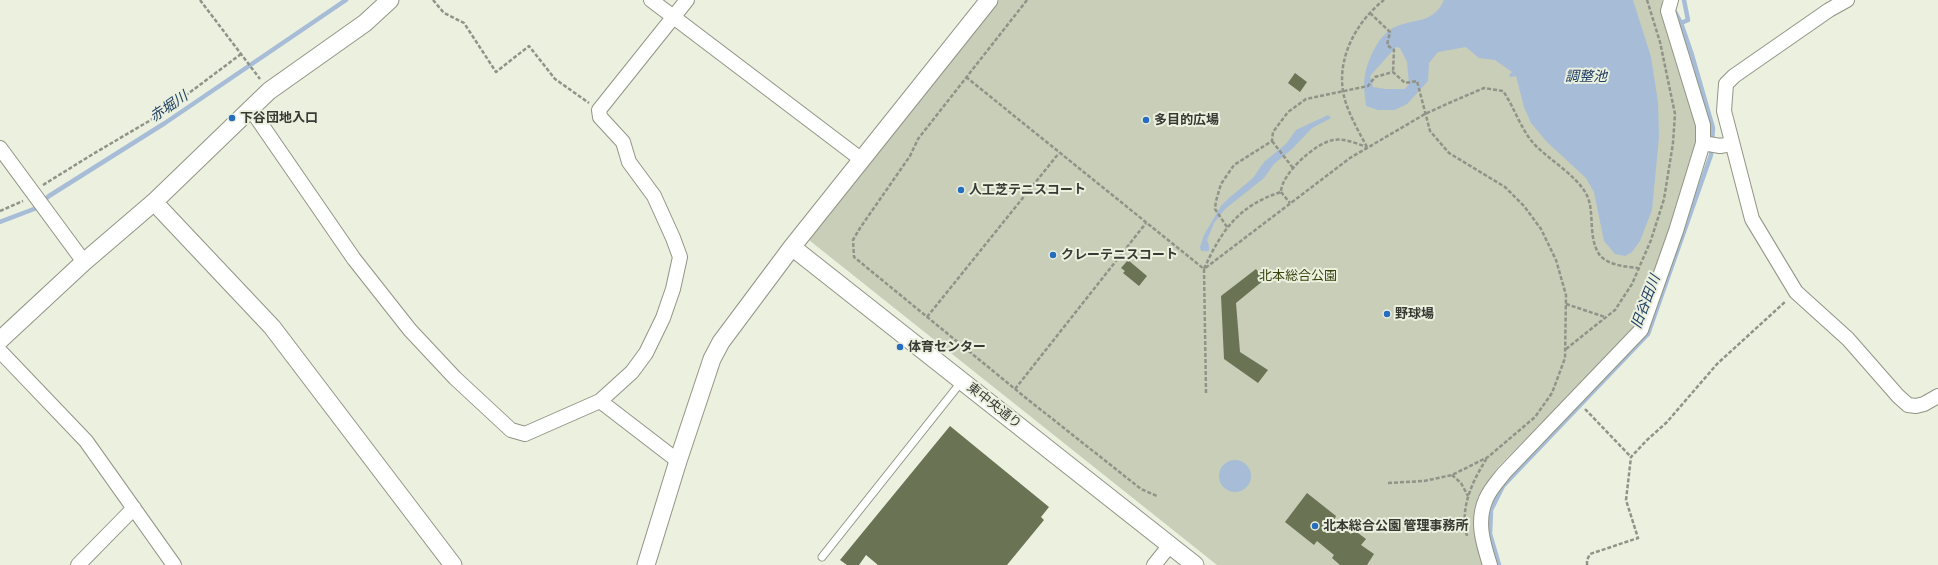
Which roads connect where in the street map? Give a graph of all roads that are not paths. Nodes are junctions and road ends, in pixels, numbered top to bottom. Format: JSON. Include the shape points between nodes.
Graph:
{"nodes":[{"id":1,"x":390,"y":0,"type":"edge"},
{"id":2,"x":652,"y":0,"type":"edge"},
{"id":3,"x":688,"y":0,"type":"edge"},
{"id":4,"x":989,"y":0,"type":"edge"},
{"id":5,"x":1671,"y":0,"type":"edge"},
{"id":6,"x":1847,"y":0,"type":"edge"},
{"id":7,"x":674,"y":17,"type":"junction"},
{"id":8,"x":250,"y":108,"type":"junction"},
{"id":9,"x":1716,"y":144,"type":"junction"},
{"id":10,"x":0,"y":148,"type":"edge"},
{"id":11,"x":862,"y":160,"type":"junction"},
{"id":12,"x":154,"y":202,"type":"junction"},
{"id":13,"x":792,"y":247,"type":"junction"},
{"id":14,"x":84,"y":262,"type":"junction"},
{"id":15,"x":0,"y":340,"type":"edge"},
{"id":16,"x":0,"y":351,"type":"edge"},
{"id":17,"x":962,"y":381,"type":"junction"},
{"id":18,"x":1938,"y":396,"type":"edge"},
{"id":19,"x":600,"y":401,"type":"junction"},
{"id":20,"x":678,"y":461,"type":"junction"},
{"id":21,"x":134,"y":508,"type":"junction"},
{"id":22,"x":1170,"y":546,"type":"junction"},
{"id":23,"x":822,"y":557,"type":"dead end"},
{"id":24,"x":78,"y":565,"type":"edge"},
{"id":25,"x":174,"y":565,"type":"edge"},
{"id":26,"x":453,"y":565,"type":"edge"},
{"id":27,"x":646,"y":565,"type":"edge"},
{"id":28,"x":1154,"y":565,"type":"edge"},
{"id":29,"x":1195,"y":565,"type":"edge"},
{"id":30,"x":1490,"y":565,"type":"edge"}],
"edges":[{"from":1,"to":8,"type":"street","via":[[365,23],[269,91]]},
{"from":2,"to":7,"type":"street"},
{"from":3,"to":7,"type":"street"},
{"from":4,"to":11,"type":"street"},
{"from":5,"to":9,"type":"street","via":[[1668,12],[1703,125]]},
{"from":6,"to":9,"type":"street","via":[[1766,52],[1726,84],[1724,111]]},
{"from":7,"to":11,"type":"street"},
{"from":7,"to":19,"type":"street","via":[[599,110],[600,117],[623,142],[629,162],[654,196],[680,257],[673,290],[646,353],[632,372]]},
{"from":8,"to":12,"type":"street"},
{"from":8,"to":19,"type":"street","via":[[354,259],[410,330],[455,378],[511,430],[525,434]]},
{"from":9,"to":18,"type":"street","via":[[1752,219],[1796,292],[1848,339],[1908,405],[1924,404]]},
{"from":9,"to":30,"type":"street","via":[[1676,232],[1641,330],[1504,473],[1486,498],[1481,517],[1481,535]]},
{"from":10,"to":14,"type":"street"},
{"from":11,"to":13,"type":"street"},
{"from":12,"to":14,"type":"street"},
{"from":12,"to":26,"type":"street","via":[[272,327]]},
{"from":13,"to":17,"type":"street","name":"東中央通り"},
{"from":13,"to":20,"type":"street","via":[[721,342],[712,359]]},
{"from":14,"to":15,"type":"street"},
{"from":16,"to":21,"type":"street","via":[[86,441]]},
{"from":17,"to":22,"type":"street","name":"東中央通り"},
{"from":17,"to":23,"type":"lane"},
{"from":19,"to":20,"type":"street"},
{"from":20,"to":27,"type":"street"},
{"from":21,"to":24,"type":"street"},
{"from":21,"to":25,"type":"street"},
{"from":22,"to":28,"type":"street"},
{"from":22,"to":29,"type":"street","name":"東中央通り"}]}
